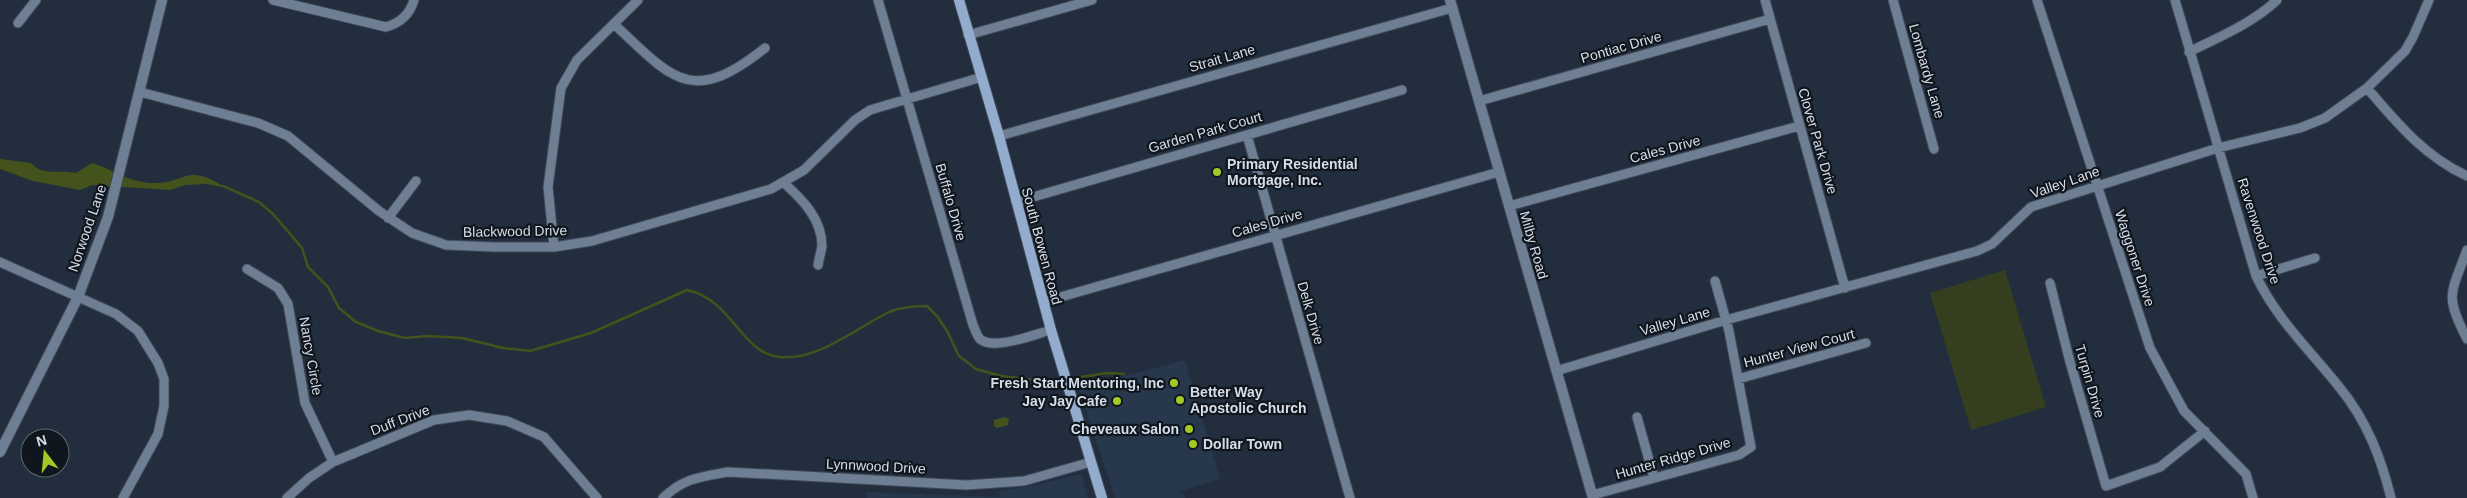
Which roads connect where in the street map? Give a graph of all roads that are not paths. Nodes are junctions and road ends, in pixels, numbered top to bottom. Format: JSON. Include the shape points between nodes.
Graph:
{"nodes":[{"id":1,"x":36,"y":0,"type":"edge"},
{"id":2,"x":162,"y":0,"type":"edge"},
{"id":3,"x":273,"y":0,"type":"edge"},
{"id":4,"x":414,"y":0,"type":"edge"},
{"id":5,"x":638,"y":0,"type":"edge"},
{"id":6,"x":878,"y":0,"type":"edge"},
{"id":7,"x":959,"y":0,"type":"edge"},
{"id":8,"x":1092,"y":0,"type":"edge"},
{"id":9,"x":1766,"y":0,"type":"edge"},
{"id":10,"x":1893,"y":0,"type":"edge"},
{"id":11,"x":2037,"y":0,"type":"edge"},
{"id":12,"x":2175,"y":0,"type":"edge"},
{"id":13,"x":2277,"y":0,"type":"edge"},
{"id":14,"x":2429,"y":0,"type":"edge"},
{"id":15,"x":287,"y":2,"type":"edge"},
{"id":16,"x":1451,"y":4,"type":"edge"},
{"id":17,"x":1770,"y":19,"type":"junction"},
{"id":18,"x":18,"y":23,"type":"dead end"},
{"id":19,"x":614,"y":24,"type":"junction"},
{"id":20,"x":968,"y":35,"type":"junction"},
{"id":21,"x":765,"y":48,"type":"dead end"},
{"id":22,"x":2189,"y":52,"type":"junction"},
{"id":23,"x":982,"y":77,"type":"junction"},
{"id":24,"x":2367,"y":88,"type":"junction"},
{"id":25,"x":1402,"y":90,"type":"dead end"},
{"id":26,"x":140,"y":92,"type":"junction"},
{"id":27,"x":907,"y":98,"type":"junction"},
{"id":28,"x":1479,"y":100,"type":"junction"},
{"id":29,"x":1799,"y":126,"type":"junction"},
{"id":30,"x":1247,"y":135,"type":"junction"},
{"id":31,"x":999,"y":136,"type":"junction"},
{"id":32,"x":1934,"y":148,"type":"dead end"},
{"id":33,"x":2218,"y":148,"type":"junction"},
{"id":34,"x":1499,"y":172,"type":"junction"},
{"id":35,"x":2467,"y":176,"type":"edge"},
{"id":36,"x":416,"y":182,"type":"dead end"},
{"id":37,"x":784,"y":183,"type":"junction"},
{"id":38,"x":2097,"y":185,"type":"junction"},
{"id":39,"x":1016,"y":202,"type":"junction"},
{"id":40,"x":1509,"y":206,"type":"junction"},
{"id":41,"x":388,"y":218,"type":"junction"},
{"id":42,"x":1276,"y":235,"type":"junction"},
{"id":43,"x":554,"y":247,"type":"junction"},
{"id":44,"x":2467,"y":250,"type":"edge"},
{"id":45,"x":2315,"y":258,"type":"dead end"},
{"id":46,"x":0,"y":262,"type":"edge"},
{"id":47,"x":818,"y":265,"type":"dead end"},
{"id":48,"x":247,"y":269,"type":"dead end"},
{"id":49,"x":2256,"y":276,"type":"junction"},
{"id":50,"x":1715,"y":281,"type":"dead end"},
{"id":51,"x":2050,"y":282,"type":"dead end"},
{"id":52,"x":1845,"y":288,"type":"junction"},
{"id":53,"x":78,"y":297,"type":"junction"},
{"id":54,"x":1043,"y":302,"type":"junction"},
{"id":55,"x":1726,"y":320,"type":"junction"},
{"id":56,"x":1051,"y":330,"type":"junction"},
{"id":57,"x":2467,"y":339,"type":"edge"},
{"id":58,"x":1866,"y":343,"type":"dead end"},
{"id":59,"x":1556,"y":371,"type":"junction"},
{"id":60,"x":1738,"y":378,"type":"junction"},
{"id":61,"x":1637,"y":417,"type":"dead end"},
{"id":62,"x":2205,"y":431,"type":"junction"},
{"id":63,"x":0,"y":452,"type":"edge"},
{"id":64,"x":332,"y":462,"type":"junction"},
{"id":65,"x":1091,"y":462,"type":"junction"},
{"id":66,"x":1654,"y":478,"type":"junction"},
{"id":67,"x":1592,"y":497,"type":"edge"},
{"id":68,"x":123,"y":498,"type":"edge"},
{"id":69,"x":287,"y":498,"type":"edge"},
{"id":70,"x":597,"y":498,"type":"edge"},
{"id":71,"x":663,"y":498,"type":"edge"},
{"id":72,"x":1102,"y":498,"type":"edge"},
{"id":73,"x":1350,"y":498,"type":"edge"},
{"id":74,"x":2253,"y":498,"type":"edge"},
{"id":75,"x":2391,"y":498,"type":"edge"}],
"edges":[{"from":1,"to":18,"type":"street"},
{"from":2,"to":26,"type":"street","name":"Norwood Lane"},
{"from":3,"to":15,"type":"street"},
{"from":4,"to":15,"type":"street","via":[[406,16],[386,27]]},
{"from":5,"to":19,"type":"street"},
{"from":6,"to":27,"type":"street","name":"Buffalo Drive"},
{"from":7,"to":20,"type":"main road","name":"South Bowen Road"},
{"from":8,"to":20,"type":"street"},
{"from":9,"to":17,"type":"street","name":"Clover Park Drive"},
{"from":10,"to":32,"type":"street","name":"Lombardy Lane"},
{"from":11,"to":38,"type":"street","name":"Waggoner Drive"},
{"from":12,"to":22,"type":"street","name":"Ravenwood Drive"},
{"from":13,"to":22,"type":"street","via":[[2243,24]]},
{"from":14,"to":24,"type":"street","name":"Valley Lane","via":[[2405,51]]},
{"from":16,"to":28,"type":"street","name":"Milby Road"},
{"from":16,"to":31,"type":"street","name":"Strait Lane"},
{"from":17,"to":28,"type":"street","name":"Pontiac Drive"},
{"from":17,"to":29,"type":"street","name":"Clover Park Drive"},
{"from":19,"to":21,"type":"street","via":[[673,76],[697,81],[721,77],[741,67]]},
{"from":19,"to":43,"type":"street","via":[[577,60],[561,88],[548,187]]},
{"from":20,"to":23,"type":"main road","name":"South Bowen Road"},
{"from":22,"to":33,"type":"street","name":"Ravenwood Drive"},
{"from":23,"to":27,"type":"street","name":"Blackwood Drive"},
{"from":23,"to":31,"type":"main road","name":"South Bowen Road"},
{"from":24,"to":33,"type":"street","name":"Valley Lane","via":[[2324,118],[2300,128]]},
{"from":24,"to":35,"type":"street","via":[[2406,134],[2426,152]]},
{"from":25,"to":30,"type":"street","name":"Garden Park Court"},
{"from":26,"to":41,"type":"street","name":"Blackwood Drive","via":[[258,123],[288,136]]},
{"from":26,"to":53,"type":"street","name":"Norwood Lane","via":[[108,217]]},
{"from":27,"to":37,"type":"street","name":"Blackwood Drive","via":[[870,110],[855,120],[804,170]]},
{"from":27,"to":56,"type":"street","name":"Buffalo Drive","via":[[973,325],[980,339],[1000,344]]},
{"from":28,"to":34,"type":"street","name":"Milby Road"},
{"from":29,"to":40,"type":"street","name":"Cales Drive"},
{"from":29,"to":52,"type":"street","name":"Clover Park Drive"},
{"from":30,"to":39,"type":"street","name":"Garden Park Court"},
{"from":30,"to":42,"type":"street","name":"Delk Drive"},
{"from":31,"to":39,"type":"main road","name":"South Bowen Road"},
{"from":33,"to":38,"type":"street","name":"Valley Lane"},
{"from":33,"to":49,"type":"street","name":"Ravenwood Drive"},
{"from":34,"to":40,"type":"street","name":"Milby Road"},
{"from":34,"to":42,"type":"street","name":"Cales Drive"},
{"from":36,"to":41,"type":"street"},
{"from":37,"to":43,"type":"street","name":"Blackwood Drive","via":[[747,197],[592,241]]},
{"from":37,"to":47,"type":"street","via":[[816,221],[822,241]]},
{"from":38,"to":52,"type":"street","name":"Valley Lane","via":[[2031,207],[1992,244],[1977,251]]},
{"from":38,"to":62,"type":"street","name":"Waggoner Drive","via":[[2150,348],[2184,411]]},
{"from":39,"to":54,"type":"main road","name":"South Bowen Road"},
{"from":40,"to":59,"type":"street","name":"Milby Road"},
{"from":41,"to":43,"type":"street","name":"Blackwood Drive","via":[[412,233],[446,245]]},
{"from":42,"to":54,"type":"street","name":"Cales Drive"},
{"from":42,"to":73,"type":"street","name":"Delk Drive"},
{"from":44,"to":57,"type":"street","via":[[2451,303]]},
{"from":45,"to":49,"type":"street"},
{"from":46,"to":53,"type":"street"},
{"from":48,"to":64,"type":"street","name":"Nancy Circle","via":[[278,288],[288,304],[305,404]]},
{"from":49,"to":75,"type":"street","name":"Ravenwood Drive","via":[[2283,322],[2341,389],[2361,418],[2382,461]]},
{"from":50,"to":55,"type":"street","name":"Hunter Ridge Drive"},
{"from":51,"to":62,"type":"street","name":"Turpin Drive","via":[[2106,486],[2160,467]]},
{"from":52,"to":55,"type":"street","name":"Valley Lane"},
{"from":53,"to":63,"type":"street","name":"Norwood Lane"},
{"from":53,"to":68,"type":"street","via":[[116,314],[138,332],[164,379],[164,406],[158,434]]},
{"from":54,"to":56,"type":"main road","name":"South Bowen Road"},
{"from":55,"to":59,"type":"street","name":"Valley Lane"},
{"from":55,"to":60,"type":"street","name":"Hunter Ridge Drive"},
{"from":56,"to":65,"type":"main road","name":"South Bowen Road"},
{"from":58,"to":60,"type":"street","name":"Hunter View Court"},
{"from":59,"to":67,"type":"street","name":"Milby Road"},
{"from":60,"to":66,"type":"street","name":"Hunter Ridge Drive","via":[[1751,443],[1749,450]]},
{"from":61,"to":66,"type":"street"},
{"from":62,"to":74,"type":"street","name":"Waggoner Drive","via":[[2246,474]]},
{"from":64,"to":69,"type":"street","name":"Duff Drive"},
{"from":64,"to":70,"type":"street","name":"Duff Drive","via":[[434,420],[469,415],[508,421],[544,436]]},
{"from":65,"to":71,"type":"street","name":"Lynnwood Drive","via":[[1024,481],[966,485],[728,472],[695,477],[676,486]]},
{"from":65,"to":72,"type":"main road","name":"South Bowen Road"},
{"from":66,"to":67,"type":"street","name":"Hunter Ridge Drive"}]}
